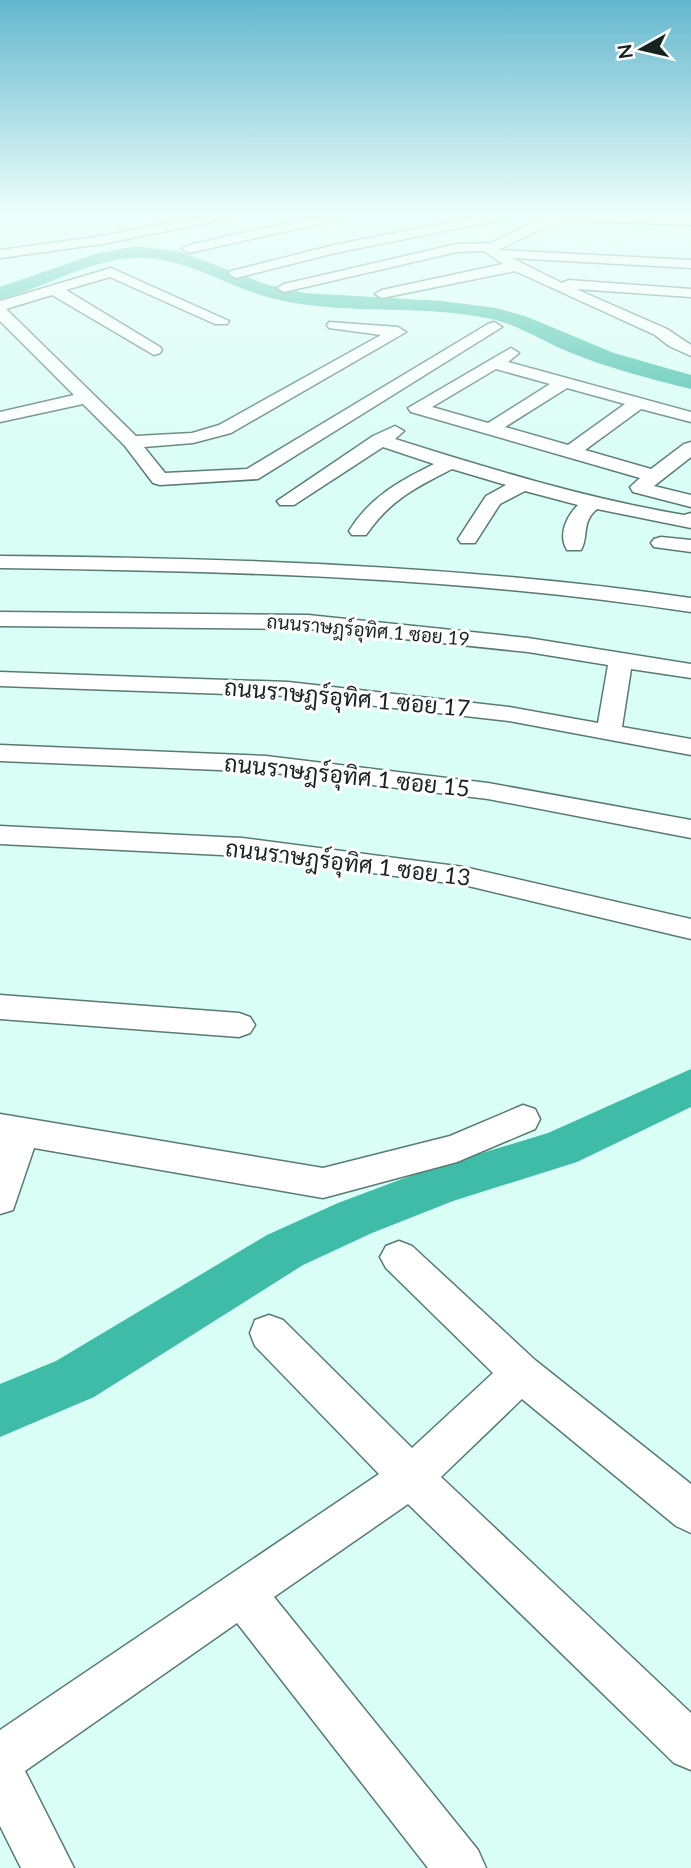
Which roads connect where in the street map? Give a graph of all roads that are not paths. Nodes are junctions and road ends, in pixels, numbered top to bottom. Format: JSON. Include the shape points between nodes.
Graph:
{"nodes":[{"id":1,"x":20,"y":302,"type":"edge"},
{"id":2,"x":75,"y":302,"type":"edge"},
{"id":3,"x":179,"y":302,"type":"edge"},
{"id":4,"x":594,"y":302,"type":"edge"},
{"id":5,"x":0,"y":309,"type":"edge"},
{"id":6,"x":221,"y":321,"type":"dead end"},
{"id":7,"x":335,"y":325,"type":"dead end"},
{"id":8,"x":494,"y":327,"type":"dead end"},
{"id":9,"x":154,"y":349,"type":"dead end"},
{"id":10,"x":518,"y":349,"type":"dead end"},
{"id":11,"x":691,"y":351,"type":"edge"},
{"id":12,"x":494,"y":363,"type":"junction"},
{"id":13,"x":565,"y":382,"type":"junction"},
{"id":14,"x":86,"y":398,"type":"junction"},
{"id":15,"x":639,"y":402,"type":"junction"},
{"id":16,"x":691,"y":416,"type":"edge"},
{"id":17,"x":0,"y":417,"type":"edge"},
{"id":18,"x":490,"y":429,"type":"junction"},
{"id":19,"x":396,"y":430,"type":"dead end"},
{"id":20,"x":379,"y":440,"type":"junction"},
{"id":21,"x":131,"y":442,"type":"junction"},
{"id":22,"x":691,"y":448,"type":"edge"},
{"id":23,"x":571,"y":452,"type":"junction"},
{"id":24,"x":450,"y":463,"type":"junction"},
{"id":25,"x":655,"y":476,"type":"junction"},
{"id":26,"x":521,"y":485,"type":"junction"},
{"id":27,"x":287,"y":501,"type":"dead end"},
{"id":28,"x":691,"y":501,"type":"edge"},
{"id":29,"x":591,"y":504,"type":"junction"},
{"id":30,"x":691,"y":519,"type":"edge"},
{"id":31,"x":359,"y":531,"type":"dead end"},
{"id":32,"x":468,"y":539,"type":"dead end"},
{"id":33,"x":661,"y":542,"type":"dead end"},
{"id":34,"x":574,"y":546,"type":"dead end"},
{"id":35,"x":691,"y":546,"type":"edge"},
{"id":36,"x":0,"y":562,"type":"edge"},
{"id":37,"x":691,"y":605,"type":"edge"},
{"id":38,"x":0,"y":619,"type":"edge"},
{"id":39,"x":621,"y":660,"type":"junction"},
{"id":40,"x":691,"y":671,"type":"edge"},
{"id":41,"x":0,"y":679,"type":"edge"},
{"id":42,"x":609,"y":733,"type":"junction"},
{"id":43,"x":691,"y":747,"type":"edge"},
{"id":44,"x":0,"y":753,"type":"edge"},
{"id":45,"x":691,"y":829,"type":"edge"},
{"id":46,"x":0,"y":835,"type":"edge"},
{"id":47,"x":691,"y":929,"type":"edge"},
{"id":48,"x":0,"y":1007,"type":"edge"},
{"id":49,"x":239,"y":1025,"type":"dead end"},
{"id":50,"x":523,"y":1119,"type":"dead end"},
{"id":51,"x":11,"y":1129,"type":"edge"},
{"id":52,"x":0,"y":1199,"type":"edge"},
{"id":53,"x":399,"y":1257,"type":"dead end"},
{"id":54,"x":269,"y":1333,"type":"dead end"},
{"id":55,"x":521,"y":1373,"type":"junction"},
{"id":56,"x":411,"y":1477,"type":"junction"},
{"id":57,"x":691,"y":1511,"type":"edge"},
{"id":58,"x":242,"y":1593,"type":"junction"},
{"id":59,"x":691,"y":1746,"type":"edge"},
{"id":60,"x":0,"y":1759,"type":"edge"},
{"id":61,"x":0,"y":1773,"type":"edge"},
{"id":62,"x":48,"y":1868,"type":"edge"},
{"id":63,"x":460,"y":1868,"type":"edge"}],
"edges":[{"from":1,"to":5,"type":"street"},
{"from":2,"to":9,"type":"street"},
{"from":3,"to":6,"type":"street"},
{"from":4,"to":11,"type":"street","via":[[661,332]]},
{"from":5,"to":14,"type":"street"},
{"from":7,"to":21,"type":"street","via":[[398,332],[225,429],[193,438]]},
{"from":8,"to":21,"type":"street","via":[[251,475],[160,479]]},
{"from":10,"to":12,"type":"street"},
{"from":12,"to":13,"type":"street"},
{"from":12,"to":18,"type":"street","via":[[417,408]]},
{"from":13,"to":15,"type":"street"},
{"from":13,"to":18,"type":"street"},
{"from":14,"to":17,"type":"street"},
{"from":14,"to":21,"type":"street"},
{"from":15,"to":16,"type":"street"},
{"from":15,"to":23,"type":"street"},
{"from":18,"to":23,"type":"street"},
{"from":19,"to":20,"type":"street"},
{"from":20,"to":24,"type":"street"},
{"from":20,"to":27,"type":"street"},
{"from":22,"to":25,"type":"street"},
{"from":23,"to":25,"type":"street"},
{"from":24,"to":26,"type":"street"},
{"from":24,"to":31,"type":"street","via":[[396,491],[368,514]]},
{"from":25,"to":28,"type":"street","via":[[640,488]]},
{"from":26,"to":29,"type":"street"},
{"from":26,"to":32,"type":"street","via":[[493,500]]},
{"from":29,"to":30,"type":"street"},
{"from":29,"to":34,"type":"street","via":[[573,526]]},
{"from":33,"to":35,"type":"street"},
{"from":36,"to":37,"type":"street","via":[[247,564],[485,580]]},
{"from":38,"to":39,"type":"street","name":"ถนนราษฎร์อุทิศ 1 ซอย 19","via":[[308,622],[528,645]]},
{"from":39,"to":40,"type":"street","name":"ถนนราษฎร์อุทิศ 1 ซอย 19"},
{"from":39,"to":42,"type":"street"},
{"from":41,"to":42,"type":"street","name":"ถนนราษฎร์อุทิศ 1 ซอย 17","via":[[289,689],[509,714]]},
{"from":42,"to":43,"type":"street","name":"ถนนราษฎร์อุทิศ 1 ซอย 17"},
{"from":44,"to":45,"type":"street","name":"ถนนราษฎร์อุทิศ 1 ซอย 15","via":[[266,764],[488,791]]},
{"from":46,"to":47,"type":"street","name":"ถนนราษฎร์อุทิศ 1 ซอย 13","via":[[242,847],[464,876]]},
{"from":48,"to":49,"type":"street"},
{"from":50,"to":51,"type":"street","via":[[457,1148],[323,1183]]},
{"from":51,"to":52,"type":"street"},
{"from":53,"to":55,"type":"street"},
{"from":54,"to":56,"type":"street"},
{"from":55,"to":56,"type":"street"},
{"from":55,"to":57,"type":"street"},
{"from":56,"to":58,"type":"street"},
{"from":56,"to":59,"type":"street"},
{"from":58,"to":60,"type":"street"},
{"from":58,"to":63,"type":"street"},
{"from":61,"to":62,"type":"street"}]}
